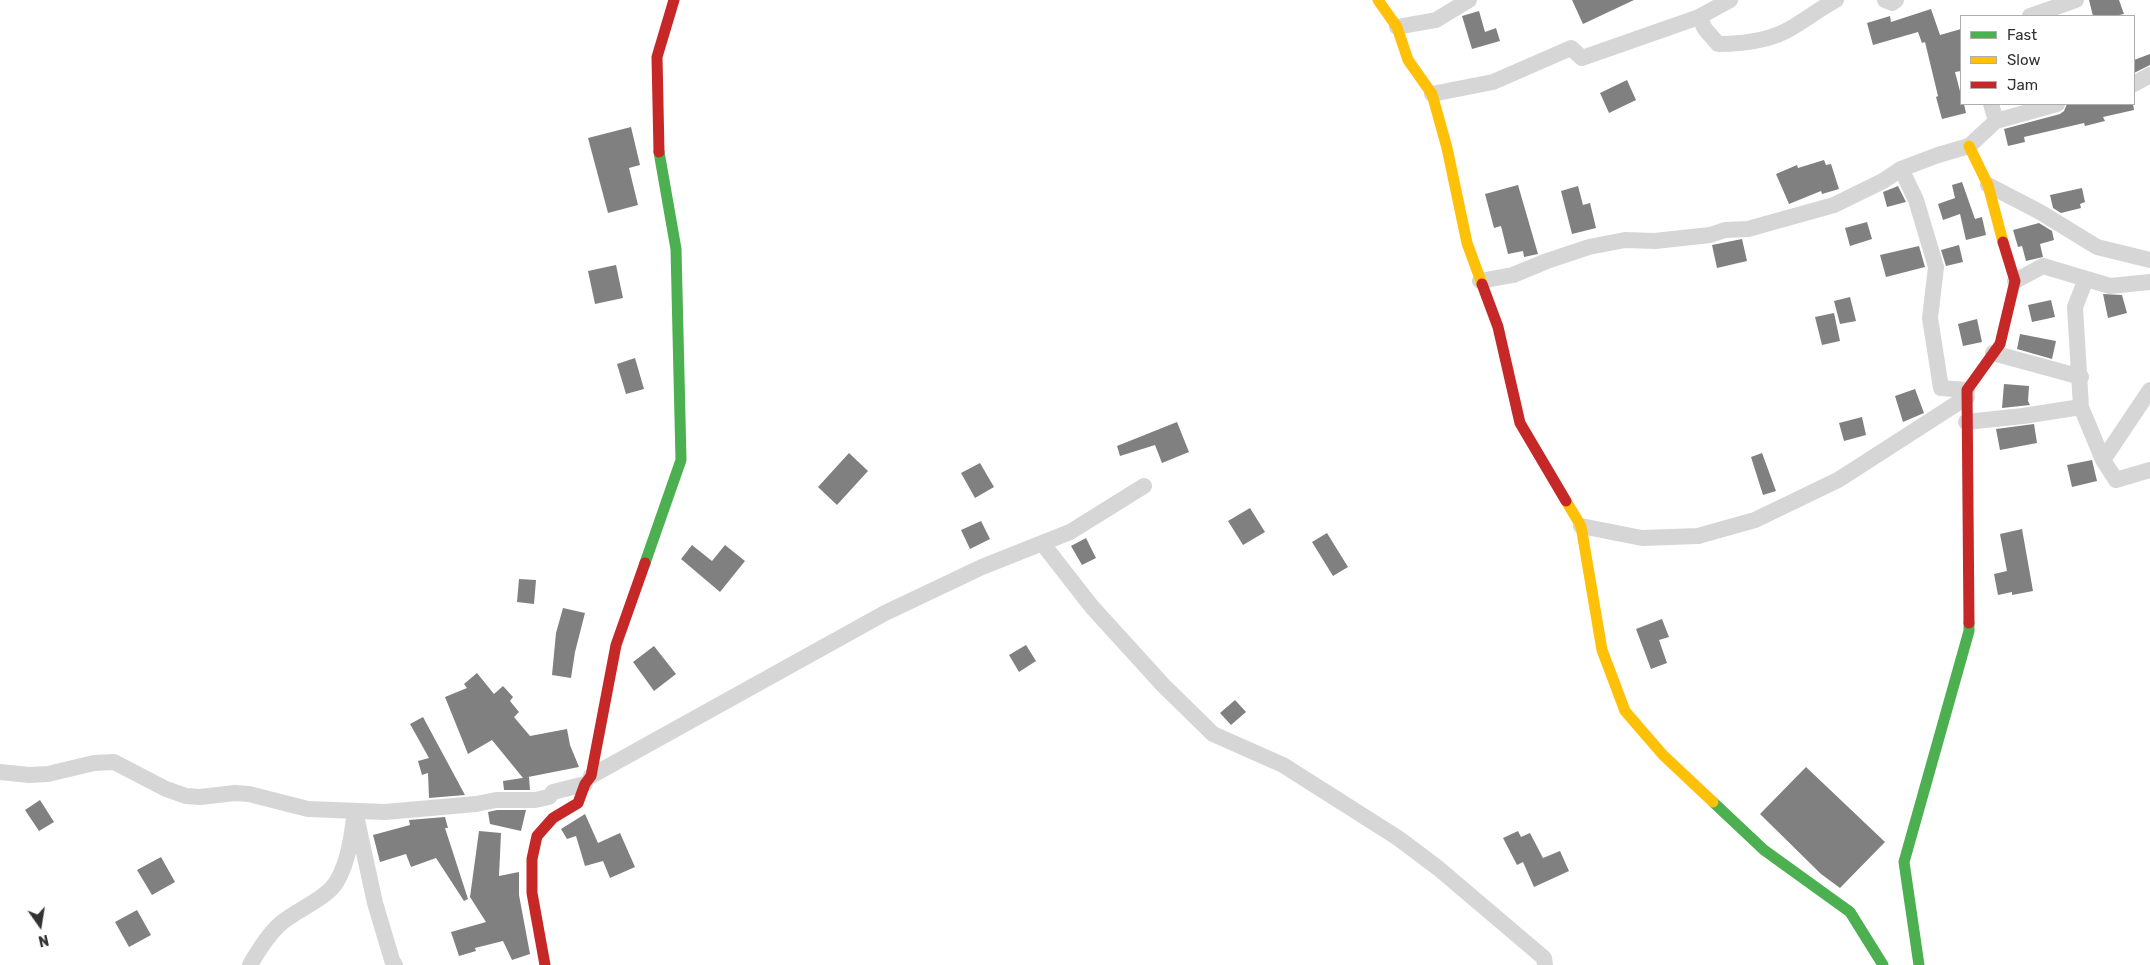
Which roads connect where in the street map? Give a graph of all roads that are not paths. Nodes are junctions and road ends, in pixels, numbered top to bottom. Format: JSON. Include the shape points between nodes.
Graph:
{"nodes":[{"id":1,"x":674,"y":0,"type":"edge"},
{"id":2,"x":1378,"y":0,"type":"edge"},
{"id":3,"x":1468,"y":0,"type":"edge"},
{"id":4,"x":1730,"y":0,"type":"edge"},
{"id":5,"x":1836,"y":0,"type":"edge"},
{"id":6,"x":1884,"y":0,"type":"edge"},
{"id":7,"x":1896,"y":0,"type":"edge"},
{"id":8,"x":2067,"y":5,"type":"edge"},
{"id":9,"x":2033,"y":15,"type":"edge"},
{"id":10,"x":1699,"y":17,"type":"junction"},
{"id":11,"x":1397,"y":28,"type":"junction"},
{"id":12,"x":2150,"y":75,"type":"edge"},
{"id":13,"x":2135,"y":83,"type":"edge"},
{"id":14,"x":1432,"y":94,"type":"junction"},
{"id":15,"x":1991,"y":105,"type":"edge"},
{"id":16,"x":2054,"y":105,"type":"edge"},
{"id":17,"x":1996,"y":121,"type":"junction"},
{"id":18,"x":1969,"y":146,"type":"junction"},
{"id":19,"x":1901,"y":169,"type":"junction"},
{"id":20,"x":1988,"y":185,"type":"junction"},
{"id":21,"x":2150,"y":260,"type":"edge"},
{"id":22,"x":2086,"y":279,"type":"junction"},
{"id":23,"x":1480,"y":281,"type":"junction"},
{"id":24,"x":2014,"y":281,"type":"junction"},
{"id":25,"x":2150,"y":282,"type":"edge"},
{"id":26,"x":1993,"y":353,"type":"junction"},
{"id":27,"x":2081,"y":377,"type":"junction"},
{"id":28,"x":2150,"y":390,"type":"edge"},
{"id":29,"x":1967,"y":394,"type":"junction"},
{"id":30,"x":2082,"y":407,"type":"junction"},
{"id":31,"x":1966,"y":422,"type":"junction"},
{"id":32,"x":2103,"y":460,"type":"junction"},
{"id":33,"x":2150,"y":470,"type":"edge"},
{"id":34,"x":1144,"y":486,"type":"dead end"},
{"id":35,"x":1582,"y":526,"type":"junction"},
{"id":36,"x":1042,"y":543,"type":"junction"},
{"id":37,"x":0,"y":772,"type":"edge"},
{"id":38,"x":588,"y":780,"type":"junction"},
{"id":39,"x":355,"y":811,"type":"junction"},
{"id":40,"x":250,"y":965,"type":"edge"},
{"id":41,"x":395,"y":965,"type":"edge"},
{"id":42,"x":545,"y":965,"type":"edge"},
{"id":43,"x":1545,"y":965,"type":"edge"},
{"id":44,"x":1883,"y":965,"type":"edge"},
{"id":45,"x":1919,"y":965,"type":"edge"}],
"edges":[{"from":1,"to":38,"type":"street","via":[[657,57],[659,152],[676,249],[681,460],[616,645],[598,750]]},
{"from":2,"to":11,"type":"street"},
{"from":3,"to":11,"type":"street","via":[[1436,20]]},
{"from":4,"to":10,"type":"street"},
{"from":5,"to":10,"type":"street","via":[[1792,28],[1745,44],[1718,44]]},
{"from":6,"to":7,"type":"street","via":[[1892,3]]},
{"from":8,"to":9,"type":"street"},
{"from":10,"to":14,"type":"street","via":[[1582,58],[1571,48],[1494,82]]},
{"from":11,"to":14,"type":"street","via":[[1408,60]]},
{"from":12,"to":13,"type":"street"},
{"from":14,"to":23,"type":"street","via":[[1467,243]]},
{"from":15,"to":17,"type":"street"},
{"from":16,"to":17,"type":"street"},
{"from":17,"to":18,"type":"street"},
{"from":18,"to":19,"type":"street"},
{"from":18,"to":20,"type":"street"},
{"from":19,"to":23,"type":"street","via":[[1834,205],[1768,224],[1710,235],[1655,241],[1625,240],[1589,247],[1514,275]]},
{"from":19,"to":29,"type":"street","via":[[1916,200],[1936,267],[1930,318],[1941,388]]},
{"from":20,"to":21,"type":"street","via":[[2097,247]]},
{"from":20,"to":24,"type":"street"},
{"from":22,"to":24,"type":"street","via":[[2043,266]]},
{"from":22,"to":25,"type":"street","via":[[2110,286]]},
{"from":22,"to":27,"type":"street","via":[[2075,307]]},
{"from":23,"to":35,"type":"street","via":[[1498,327],[1520,423]]},
{"from":24,"to":26,"type":"street","via":[[2000,344]]},
{"from":26,"to":27,"type":"street"},
{"from":26,"to":29,"type":"street"},
{"from":27,"to":30,"type":"street"},
{"from":28,"to":32,"type":"street"},
{"from":29,"to":31,"type":"street"},
{"from":29,"to":35,"type":"street","via":[[1838,480],[1755,520],[1698,536],[1642,538]]},
{"from":30,"to":31,"type":"street"},
{"from":30,"to":32,"type":"street"},
{"from":31,"to":45,"type":"street","via":[[1969,631],[1904,862]]},
{"from":32,"to":33,"type":"street","via":[[2116,480]]},
{"from":34,"to":36,"type":"street","via":[[1070,532]]},
{"from":35,"to":44,"type":"street","via":[[1602,650],[1625,711],[1663,755],[1764,850],[1850,912]]},
{"from":36,"to":38,"type":"street","via":[[982,567],[885,613]]},
{"from":36,"to":43,"type":"street","via":[[1092,607],[1213,734],[1283,765],[1398,838],[1544,958]]},
{"from":37,"to":39,"type":"street","via":[[48,774],[94,762],[114,762],[186,796],[249,794],[308,809]]},
{"from":38,"to":39,"type":"street","via":[[535,800],[496,800],[386,812]]},
{"from":38,"to":42,"type":"street","via":[[578,803],[554,818],[537,836],[532,859],[532,893]]},
{"from":39,"to":40,"type":"street","via":[[350,845],[337,882],[280,924]]},
{"from":39,"to":41,"type":"street","via":[[375,903]]}]}
